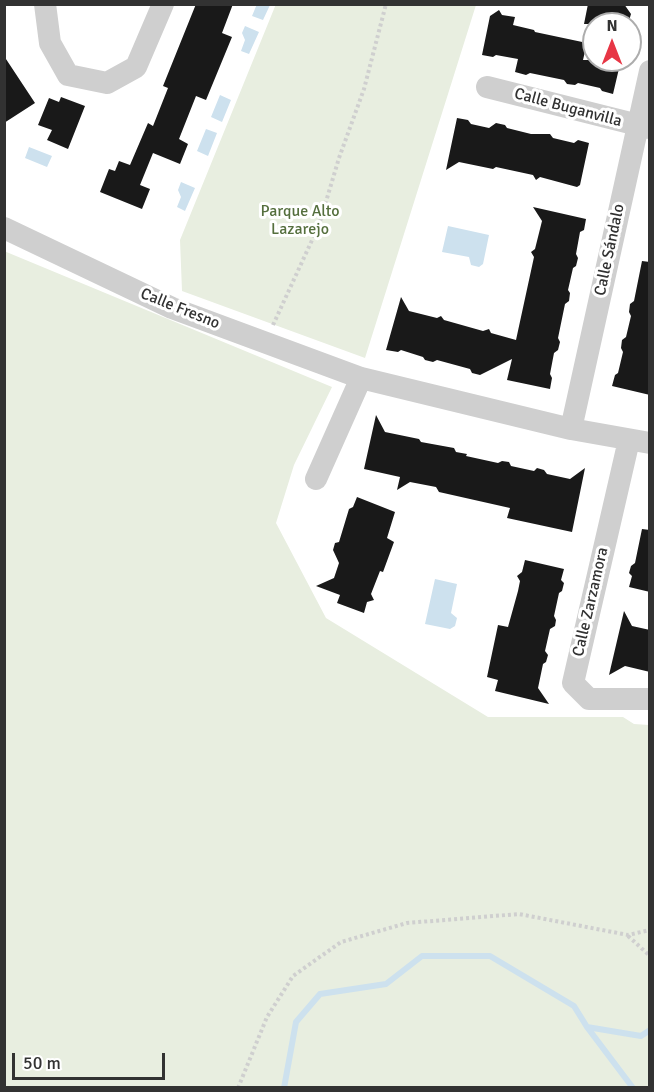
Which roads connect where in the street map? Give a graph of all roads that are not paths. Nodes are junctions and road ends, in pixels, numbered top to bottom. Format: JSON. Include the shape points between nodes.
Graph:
{"nodes":[{"id":1,"x":45,"y":4,"type":"edge"},
{"id":2,"x":162,"y":4,"type":"edge"},
{"id":3,"x":650,"y":71,"type":"edge"},
{"id":4,"x":487,"y":87,"type":"dead end"},
{"id":5,"x":643,"y":127,"type":"edge"},
{"id":6,"x":4,"y":228,"type":"edge"},
{"id":7,"x":362,"y":378,"type":"junction"},
{"id":8,"x":571,"y":429,"type":"junction"},
{"id":9,"x":639,"y":441,"type":"edge"},
{"id":10,"x":316,"y":479,"type":"dead end"},
{"id":11,"x":650,"y":699,"type":"edge"}],
"edges":[{"from":1,"to":2,"type":"street","via":[[50,43],[68,75],[107,83],[136,67]]},
{"from":3,"to":5,"type":"street","name":"Calle Sándalo"},
{"from":4,"to":5,"type":"street","name":"Calle Buganvilla"},
{"from":5,"to":8,"type":"street","name":"Calle Sándalo"},
{"from":6,"to":7,"type":"street","name":"Calle Fresno","via":[[172,308]]},
{"from":7,"to":8,"type":"street","name":"Calle Fresno"},
{"from":7,"to":10,"type":"street"},
{"from":8,"to":9,"type":"street","name":"Calle Fresno"},
{"from":9,"to":11,"type":"street","name":"Calle Zarzamora","via":[[573,683],[589,699]]}]}
